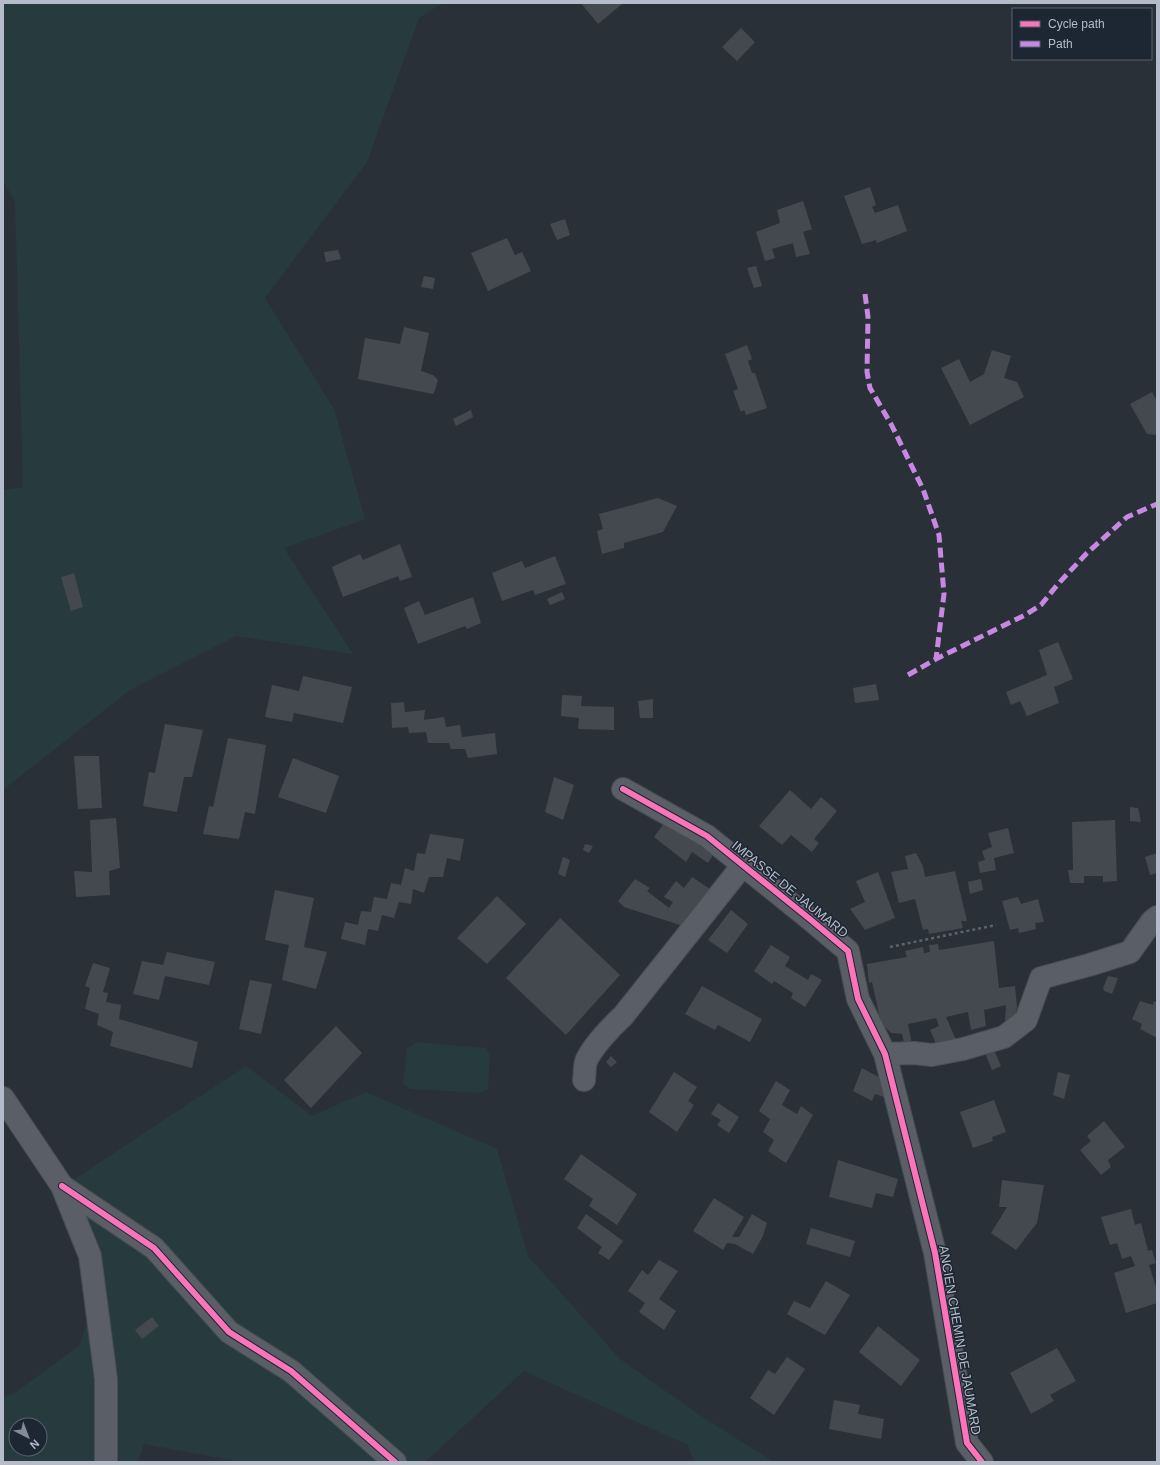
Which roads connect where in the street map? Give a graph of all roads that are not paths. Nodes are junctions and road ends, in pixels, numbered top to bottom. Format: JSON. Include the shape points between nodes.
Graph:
{"nodes":[{"id":1,"x":623,"y":789,"type":"dead end"},
{"id":2,"x":743,"y":865,"type":"junction"},
{"id":3,"x":1157,"y":917,"type":"edge"},
{"id":4,"x":885,"y":1054,"type":"junction"},
{"id":5,"x":584,"y":1080,"type":"dead end"},
{"id":6,"x":3,"y":1098,"type":"edge"},
{"id":7,"x":62,"y":1186,"type":"junction"},
{"id":8,"x":106,"y":1462,"type":"edge"},
{"id":9,"x":395,"y":1462,"type":"edge"},
{"id":10,"x":982,"y":1462,"type":"edge"}],
"edges":[{"from":1,"to":2,"type":"street","name":"IMPASSE DE JAUMARD","via":[[706,836]]},
{"from":2,"to":4,"type":"street","name":"IMPASSE DE JAUMARD","via":[[848,951],[858,999]]},
{"from":2,"to":5,"type":"street","name":"IMPASSE DE JAUMARD","via":[[623,1016],[598,1043],[587,1059]]},
{"from":3,"to":4,"type":"street","via":[[1130,952],[1041,978],[1026,1020],[1004,1037],[932,1055]]},
{"from":4,"to":10,"type":"street","name":"ANCIEN CHEMIN DE JAUMARD","via":[[935,1253],[967,1443]]},
{"from":6,"to":7,"type":"street"},
{"from":7,"to":8,"type":"street","via":[[90,1256],[106,1380]]},
{"from":7,"to":9,"type":"street","via":[[154,1248],[229,1332],[291,1371]]}]}
